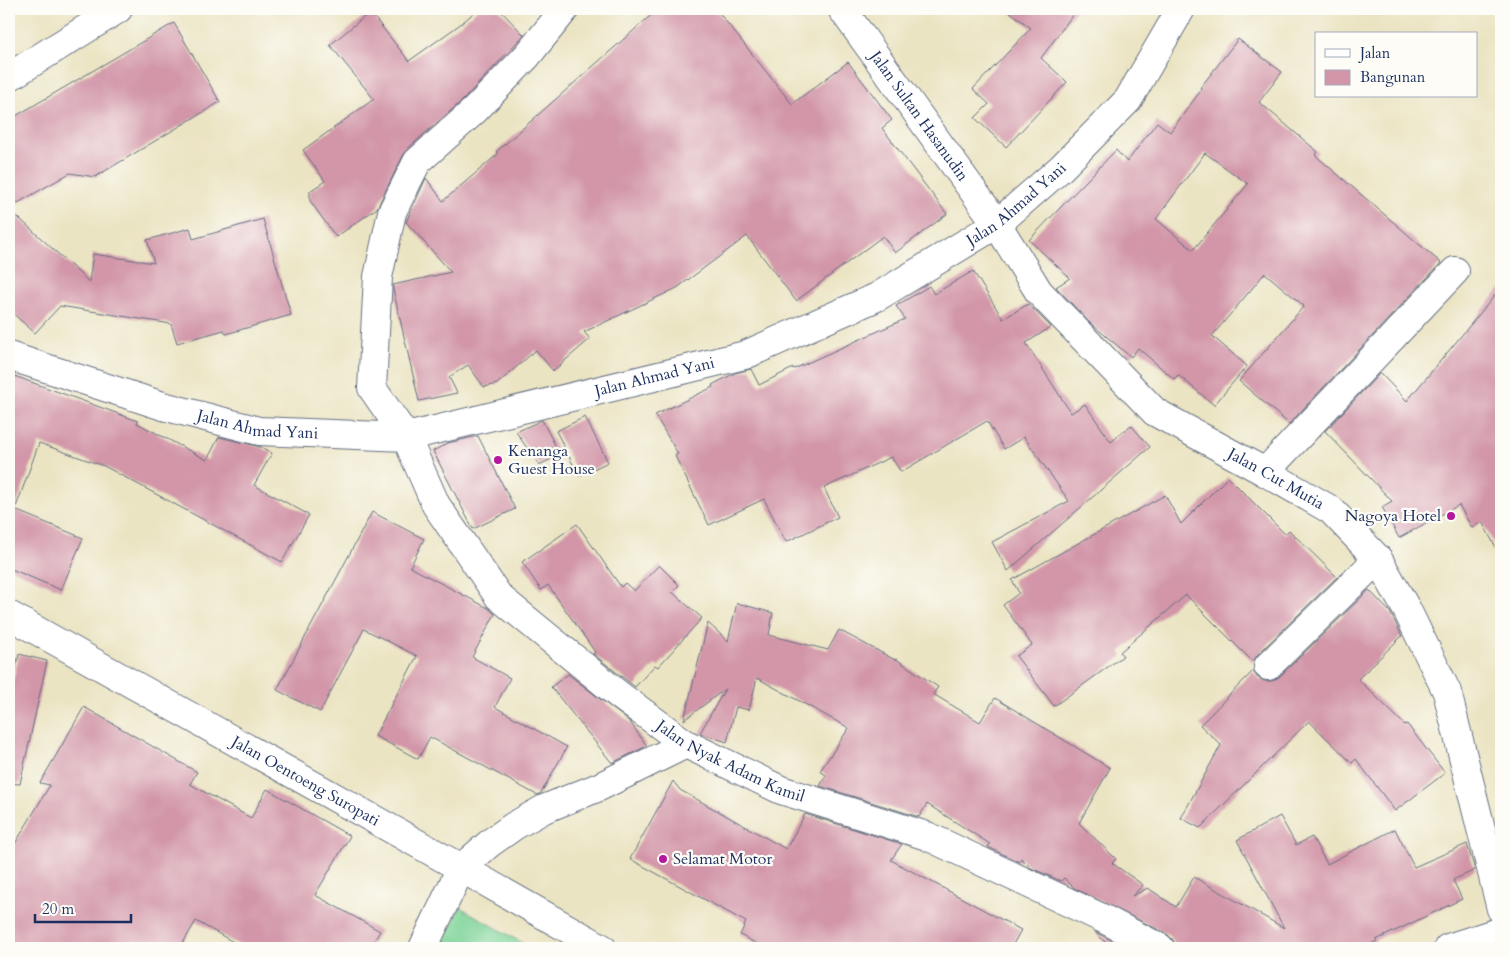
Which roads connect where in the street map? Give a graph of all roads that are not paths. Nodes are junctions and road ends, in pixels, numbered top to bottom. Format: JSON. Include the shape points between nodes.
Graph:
{"nodes":[{"id":1,"x":118,"y":9,"type":"edge"},
{"id":2,"x":565,"y":9,"type":"edge"},
{"id":3,"x":842,"y":9,"type":"edge"},
{"id":4,"x":1182,"y":9,"type":"edge"},
{"id":5,"x":9,"y":77,"type":"edge"},
{"id":6,"x":997,"y":224,"type":"junction"},
{"id":7,"x":1455,"y":272,"type":"dead end"},
{"id":8,"x":9,"y":356,"type":"edge"},
{"id":9,"x":406,"y":437,"type":"junction"},
{"id":10,"x":1265,"y":472,"type":"junction"},
{"id":11,"x":1378,"y":559,"type":"junction"},
{"id":12,"x":9,"y":615,"type":"edge"},
{"id":13,"x":1268,"y":666,"type":"dead end"},
{"id":14,"x":686,"y":744,"type":"junction"},
{"id":15,"x":461,"y":868,"type":"junction"},
{"id":16,"x":1501,"y":909,"type":"edge"},
{"id":17,"x":1501,"y":931,"type":"edge"},
{"id":18,"x":423,"y":948,"type":"edge"},
{"id":19,"x":602,"y":948,"type":"edge"},
{"id":20,"x":1160,"y":948,"type":"edge"},
{"id":21,"x":1448,"y":948,"type":"edge"}],
"edges":[{"from":1,"to":5,"type":"street"},
{"from":2,"to":9,"type":"street","name":"Jalan Nyak Adam Kamil","via":[[527,56],[474,112],[416,162],[392,212],[378,277],[372,388]]},
{"from":3,"to":6,"type":"street","name":"Jalan Sultan Hasanudin"},
{"from":4,"to":6,"type":"street","name":"Jalan Ahmad Yani","via":[[1128,100],[1061,168]]},
{"from":6,"to":9,"type":"street","name":"Jalan Ahmad Yani","via":[[877,298],[745,356]]},
{"from":6,"to":10,"type":"street","name":"Jalan Cut Mutia","via":[[1039,292],[1155,412]]},
{"from":7,"to":10,"type":"street"},
{"from":8,"to":9,"type":"street","name":"Jalan Ahmad Yani","via":[[163,406],[259,430]]},
{"from":9,"to":14,"type":"street","name":"Jalan Nyak Adam Kamil","via":[[436,505],[499,597],[619,695]]},
{"from":10,"to":11,"type":"street","name":"Jalan Cut Mutia","via":[[1330,510]]},
{"from":11,"to":13,"type":"street"},
{"from":11,"to":16,"type":"street","name":"Jalan Cut Mutia","via":[[1447,692]]},
{"from":12,"to":15,"type":"street","name":"Jalan Oentoeng Suropati"},
{"from":14,"to":15,"type":"street","via":[[599,787],[536,813],[514,826]]},
{"from":14,"to":20,"type":"street","name":"Jalan Nyak Adam Kamil","via":[[781,790],[927,836]]},
{"from":15,"to":18,"type":"street"},
{"from":15,"to":19,"type":"street","name":"Jalan Oentoeng Suropati"},
{"from":17,"to":21,"type":"street"}]}
